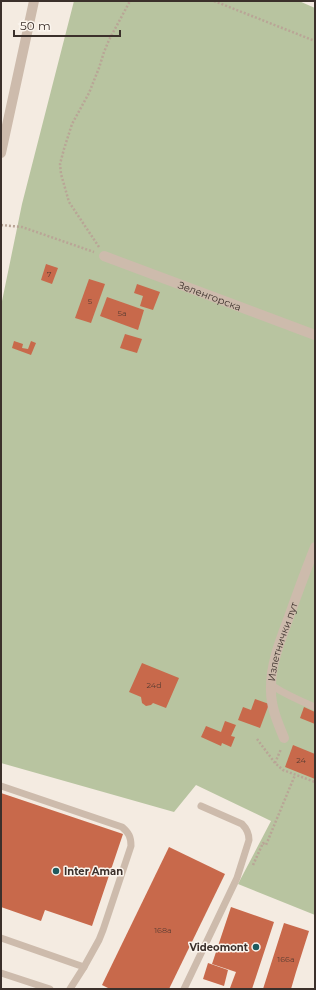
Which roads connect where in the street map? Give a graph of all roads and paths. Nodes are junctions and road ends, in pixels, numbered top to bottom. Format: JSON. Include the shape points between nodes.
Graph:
{"nodes":[{"id":1,"x":34,"y":1,"type":"edge"},
{"id":2,"x":130,"y":1,"type":"edge"},
{"id":3,"x":214,"y":1,"type":"edge"},
{"id":4,"x":315,"y":41,"type":"edge"},
{"id":5,"x":1,"y":153,"type":"edge"},
{"id":6,"x":1,"y":225,"type":"edge"},
{"id":7,"x":104,"y":256,"type":"junction"},
{"id":8,"x":315,"y":335,"type":"edge"},
{"id":9,"x":315,"y":548,"type":"edge"},
{"id":10,"x":271,"y":685,"type":"junction"},
{"id":11,"x":315,"y":707,"type":"edge"},
{"id":12,"x":284,"y":738,"type":"dead end"},
{"id":13,"x":257,"y":739,"type":"dead end"},
{"id":14,"x":295,"y":775,"type":"junction"},
{"id":15,"x":315,"y":782,"type":"edge"},
{"id":16,"x":1,"y":786,"type":"edge"},
{"id":17,"x":201,"y":806,"type":"dead end"},
{"id":18,"x":252,"y":868,"type":"dead end"},
{"id":19,"x":1,"y":938,"type":"edge"},
{"id":20,"x":84,"y":967,"type":"junction"},
{"id":21,"x":1,"y":973,"type":"edge"},
{"id":22,"x":50,"y":989,"type":"edge"},
{"id":23,"x":70,"y":989,"type":"edge"},
{"id":24,"x":184,"y":989,"type":"edge"}],
"edges":[{"from":1,"to":5,"type":"street"},
{"from":2,"to":7,"type":"path","via":[[109,40],[89,93],[72,124],[60,164],[69,202]]},
{"from":3,"to":4,"type":"path"},
{"from":6,"to":7,"type":"path","via":[[22,227]]},
{"from":7,"to":8,"type":"street","name":"Зеленгорска"},
{"from":9,"to":10,"type":"street","name":"Излетнички пут","via":[[281,639]]},
{"from":10,"to":11,"type":"lane","via":[[290,697]]},
{"from":10,"to":12,"type":"street","name":"Излетнички пут","via":[[272,705]]},
{"from":13,"to":14,"type":"path","via":[[279,767]]},
{"from":14,"to":15,"type":"path"},
{"from":14,"to":18,"type":"path","via":[[266,845],[262,844]]},
{"from":16,"to":20,"type":"lane","via":[[122,828],[129,833],[131,846],[107,919]]},
{"from":17,"to":24,"type":"lane","via":[[242,824],[249,833],[249,840],[237,878]]},
{"from":19,"to":20,"type":"lane"},
{"from":20,"to":23,"type":"lane"},
{"from":21,"to":22,"type":"lane"}]}
